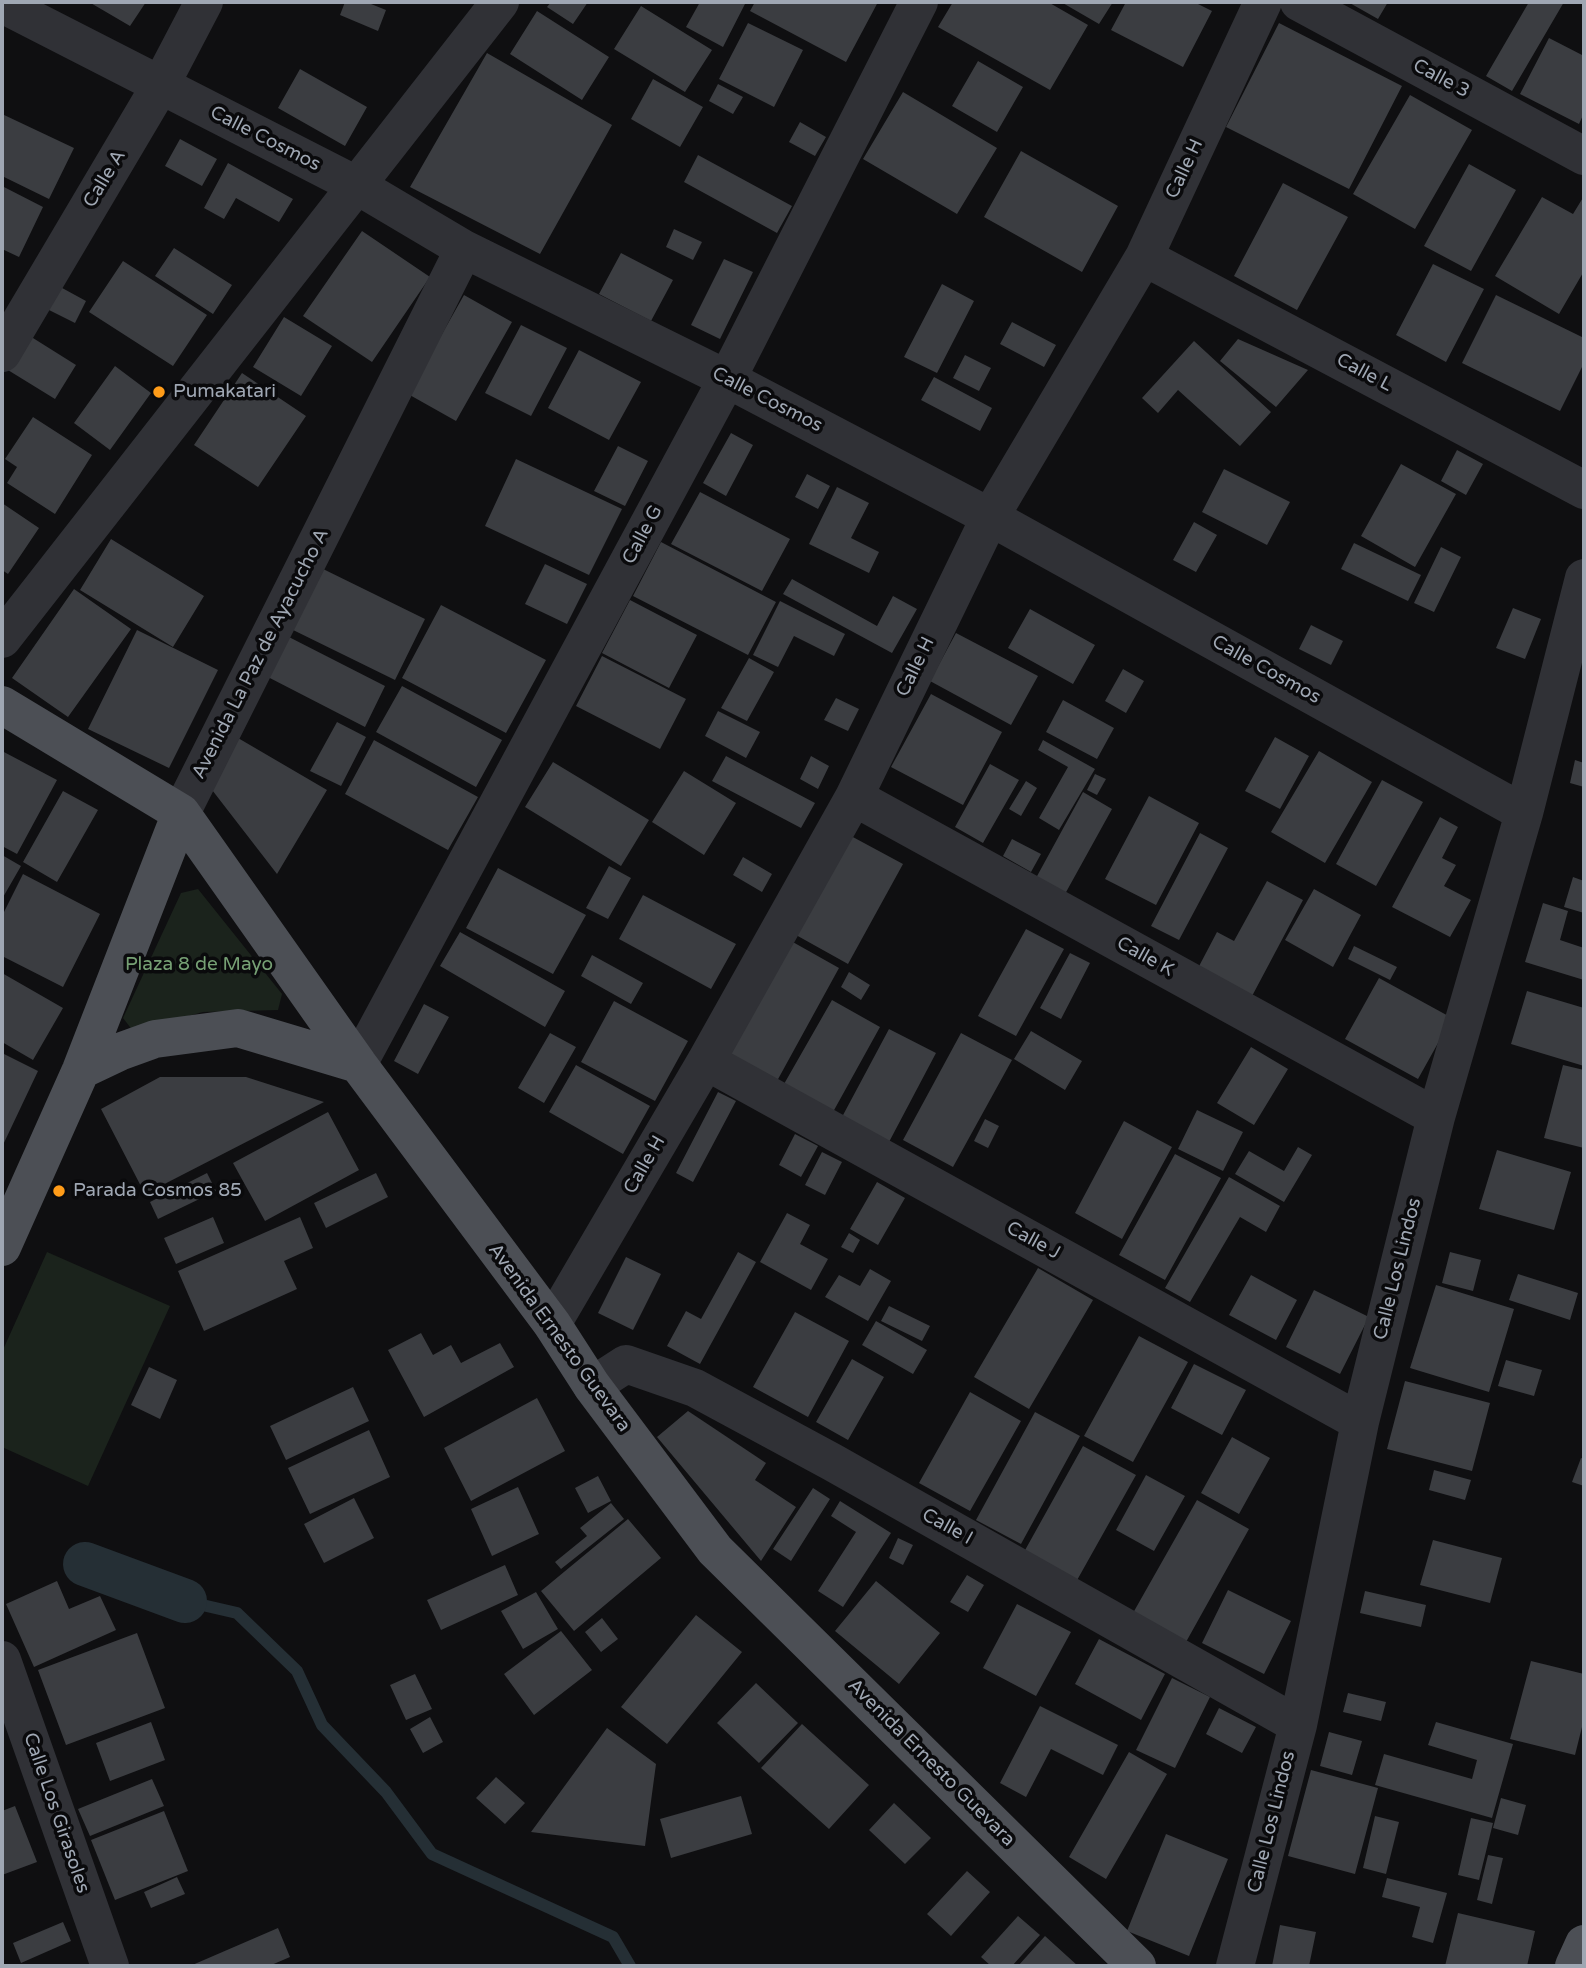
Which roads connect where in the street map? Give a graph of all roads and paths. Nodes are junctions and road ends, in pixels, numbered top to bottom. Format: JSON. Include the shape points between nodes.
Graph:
{"nodes":[{"id":1,"x":204,"y":2,"type":"edge"},
{"id":2,"x":500,"y":2,"type":"edge"},
{"id":3,"x":919,"y":2,"type":"edge"},
{"id":4,"x":1263,"y":2,"type":"edge"},
{"id":5,"x":1299,"y":2,"type":"edge"},
{"id":6,"x":2,"y":4,"type":"edge"},
{"id":7,"x":160,"y":86,"type":"junction"},
{"id":8,"x":1584,"y":156,"type":"edge"},
{"id":9,"x":356,"y":185,"type":"junction"},
{"id":10,"x":464,"y":249,"type":"junction"},
{"id":11,"x":1144,"y":257,"type":"junction"},
{"id":12,"x":2,"y":353,"type":"edge"},
{"id":13,"x":727,"y":379,"type":"junction"},
{"id":14,"x":1584,"y":490,"type":"edge"},
{"id":15,"x":990,"y":517,"type":"junction"},
{"id":16,"x":1584,"y":578,"type":"edge"},
{"id":17,"x":2,"y":639,"type":"edge"},
{"id":18,"x":2,"y":705,"type":"edge"},
{"id":19,"x":854,"y":796,"type":"junction"},
{"id":20,"x":181,"y":813,"type":"junction"},
{"id":21,"x":1524,"y":813,"type":"junction"},
{"id":22,"x":706,"y":1061,"type":"junction"},
{"id":23,"x":358,"y":1064,"type":"junction"},
{"id":24,"x":81,"y":1070,"type":"junction"},
{"id":25,"x":1436,"y":1117,"type":"junction"},
{"id":26,"x":2,"y":1247,"type":"edge"},
{"id":27,"x":552,"y":1324,"type":"junction"},
{"id":28,"x":592,"y":1386,"type":"junction"},
{"id":29,"x":1360,"y":1422,"type":"junction"},
{"id":30,"x":2,"y":1660,"type":"edge"},
{"id":31,"x":1298,"y":1725,"type":"junction"},
{"id":32,"x":110,"y":1966,"type":"edge"},
{"id":33,"x":1137,"y":1966,"type":"edge"},
{"id":34,"x":1235,"y":1966,"type":"edge"}],
"edges":[{"from":1,"to":7,"type":"street","name":"Calle A"},
{"from":2,"to":9,"type":"street"},
{"from":3,"to":13,"type":"street","name":"Calle G"},
{"from":4,"to":11,"type":"street","name":"Calle H"},
{"from":5,"to":8,"type":"street","name":"Calle 3"},
{"from":6,"to":7,"type":"street","name":"Calle Cosmos"},
{"from":7,"to":9,"type":"street","name":"Calle Cosmos"},
{"from":7,"to":12,"type":"street","name":"Calle A"},
{"from":9,"to":10,"type":"street","name":"Calle Cosmos"},
{"from":9,"to":17,"type":"street"},
{"from":10,"to":13,"type":"street","name":"Calle Cosmos"},
{"from":10,"to":20,"type":"street","name":"Avenida La Paz de Ayacucho A"},
{"from":11,"to":14,"type":"street","name":"Calle L"},
{"from":11,"to":15,"type":"street","name":"Calle H"},
{"from":13,"to":15,"type":"street","name":"Calle Cosmos"},
{"from":13,"to":23,"type":"street","name":"Calle G"},
{"from":15,"to":19,"type":"street","name":"Calle H"},
{"from":15,"to":21,"type":"street","name":"Calle Cosmos"},
{"from":16,"to":21,"type":"street","name":"Calle Los Lindos"},
{"from":18,"to":20,"type":"main road","name":"Avenida Ernesto Guevara"},
{"from":19,"to":22,"type":"street","name":"Calle H"},
{"from":19,"to":25,"type":"street","name":"Calle K"},
{"from":20,"to":23,"type":"main road","name":"Avenida Ernesto Guevara"},
{"from":20,"to":24,"type":"main road","name":"Avenida La Paz de Ayacucho A"},
{"from":21,"to":25,"type":"street","name":"Calle Los Lindos"},
{"from":22,"to":27,"type":"street","name":"Calle H"},
{"from":22,"to":29,"type":"street","name":"Calle J"},
{"from":23,"to":24,"type":"main road","via":[[239,1028],[155,1039]]},
{"from":23,"to":27,"type":"main road","name":"Avenida Ernesto Guevara"},
{"from":24,"to":26,"type":"main road","name":"Avenida La Paz de Ayacucho A"},
{"from":25,"to":29,"type":"street","name":"Calle Los Lindos"},
{"from":27,"to":28,"type":"main road","name":"Avenida Ernesto Guevara"},
{"from":28,"to":31,"type":"street","name":"Calle I","via":[[625,1364],[695,1388]]},
{"from":28,"to":33,"type":"main road","name":"Avenida Ernesto Guevara","via":[[715,1550]]},
{"from":29,"to":31,"type":"street","name":"Calle Los Lindos"},
{"from":30,"to":32,"type":"street","name":"Calle Los Girasoles"},
{"from":31,"to":34,"type":"street","name":"Calle Los Lindos"}]}
